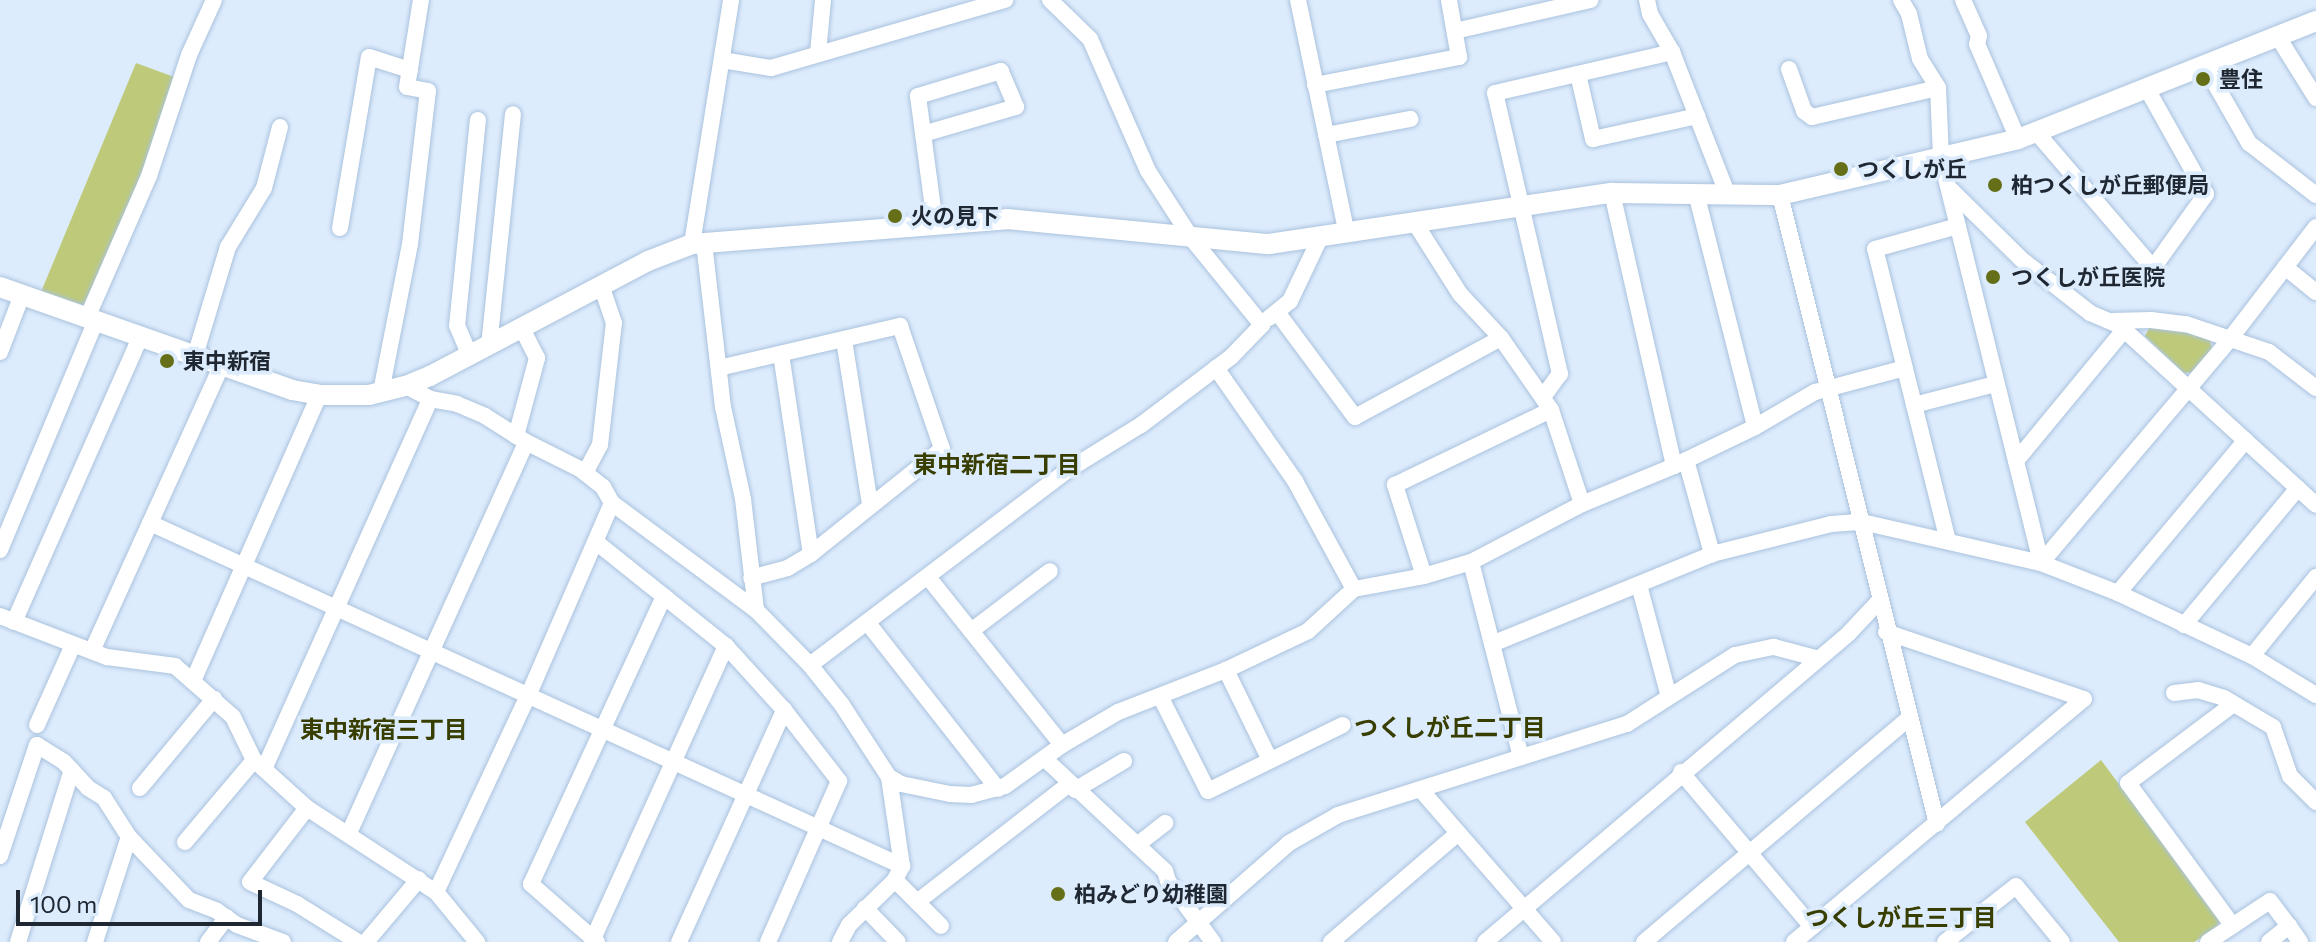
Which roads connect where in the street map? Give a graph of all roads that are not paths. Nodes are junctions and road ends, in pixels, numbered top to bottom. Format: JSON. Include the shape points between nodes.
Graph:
{"nodes":[{"id":1,"x":214,"y":0,"type":"edge"},
{"id":2,"x":421,"y":0,"type":"edge"},
{"id":3,"x":731,"y":0,"type":"edge"},
{"id":4,"x":823,"y":0,"type":"edge"},
{"id":5,"x":1005,"y":0,"type":"edge"},
{"id":6,"x":1050,"y":0,"type":"edge"},
{"id":7,"x":1298,"y":0,"type":"edge"},
{"id":8,"x":1449,"y":0,"type":"edge"},
{"id":9,"x":1590,"y":0,"type":"edge"},
{"id":10,"x":1647,"y":0,"type":"edge"},
{"id":11,"x":1901,"y":0,"type":"edge"},
{"id":12,"x":1963,"y":0,"type":"edge"},
{"id":13,"x":944,"y":7,"type":"edge"},
{"id":14,"x":1526,"y":8,"type":"edge"},
{"id":15,"x":2316,"y":21,"type":"edge"},
{"id":16,"x":1455,"y":31,"type":"junction"},
{"id":17,"x":2278,"y":37,"type":"junction"},
{"id":18,"x":1672,"y":52,"type":"junction"},
{"id":19,"x":818,"y":53,"type":"junction"},
{"id":20,"x":722,"y":60,"type":"junction"},
{"id":21,"x":2205,"y":66,"type":"junction"},
{"id":22,"x":1789,"y":69,"type":"dead end"},
{"id":23,"x":410,"y":70,"type":"junction"},
{"id":24,"x":1578,"y":74,"type":"junction"},
{"id":25,"x":1315,"y":85,"type":"junction"},
{"id":26,"x":1938,"y":88,"type":"junction"},
{"id":27,"x":2147,"y":89,"type":"junction"},
{"id":28,"x":2316,"y":98,"type":"edge"},
{"id":29,"x":513,"y":114,"type":"dead end"},
{"id":30,"x":1698,"y":116,"type":"junction"},
{"id":31,"x":1410,"y":119,"type":"dead end"},
{"id":32,"x":478,"y":120,"type":"dead end"},
{"id":33,"x":280,"y":127,"type":"dead end"},
{"id":34,"x":923,"y":134,"type":"junction"},
{"id":35,"x":1326,"y":135,"type":"junction"},
{"id":36,"x":2028,"y":136,"type":"junction"},
{"id":37,"x":1941,"y":158,"type":"junction"},
{"id":38,"x":1949,"y":189,"type":"junction"},
{"id":39,"x":1612,"y":193,"type":"junction"},
{"id":40,"x":1696,"y":193,"type":"junction"},
{"id":41,"x":1727,"y":193,"type":"junction"},
{"id":42,"x":1780,"y":195,"type":"junction"},
{"id":43,"x":2316,"y":195,"type":"edge"},
{"id":44,"x":1519,"y":205,"type":"junction"},
{"id":45,"x":935,"y":223,"type":"junction"},
{"id":46,"x":1415,"y":223,"type":"junction"},
{"id":47,"x":1958,"y":226,"type":"junction"},
{"id":48,"x":2316,"y":227,"type":"edge"},
{"id":49,"x":340,"y":228,"type":"dead end"},
{"id":50,"x":1347,"y":234,"type":"junction"},
{"id":51,"x":1320,"y":238,"type":"junction"},
{"id":52,"x":1192,"y":239,"type":"junction"},
{"id":53,"x":698,"y":244,"type":"junction"},
{"id":54,"x":2285,"y":267,"type":"junction"},
{"id":55,"x":601,"y":285,"type":"junction"},
{"id":56,"x":0,"y":287,"type":"edge"},
{"id":57,"x":2316,"y":292,"type":"edge"},
{"id":58,"x":22,"y":295,"type":"junction"},
{"id":59,"x":1277,"y":312,"type":"junction"},
{"id":60,"x":92,"y":320,"type":"junction"},
{"id":61,"x":1262,"y":325,"type":"junction"},
{"id":62,"x":2117,"y":325,"type":"junction"},
{"id":63,"x":522,"y":328,"type":"junction"},
{"id":64,"x":140,"y":337,"type":"junction"},
{"id":65,"x":1501,"y":338,"type":"junction"},
{"id":66,"x":2230,"y":339,"type":"junction"},
{"id":67,"x":844,"y":340,"type":"junction"},
{"id":68,"x":489,"y":346,"type":"junction"},
{"id":69,"x":0,"y":352,"type":"edge"},
{"id":70,"x":781,"y":354,"type":"junction"},
{"id":71,"x":195,"y":356,"type":"junction"},
{"id":72,"x":470,"y":356,"type":"junction"},
{"id":73,"x":221,"y":366,"type":"junction"},
{"id":74,"x":719,"y":368,"type":"junction"},
{"id":75,"x":1216,"y":368,"type":"junction"},
{"id":76,"x":1905,"y":368,"type":"junction"},
{"id":77,"x":1996,"y":384,"type":"junction"},
{"id":78,"x":406,"y":386,"type":"junction"},
{"id":79,"x":2190,"y":387,"type":"junction"},
{"id":80,"x":1829,"y":388,"type":"junction"},
{"id":81,"x":2316,"y":388,"type":"edge"},
{"id":82,"x":381,"y":392,"type":"junction"},
{"id":83,"x":319,"y":395,"type":"junction"},
{"id":84,"x":430,"y":399,"type":"junction"},
{"id":85,"x":1547,"y":404,"type":"junction"},
{"id":86,"x":1914,"y":405,"type":"junction"},
{"id":87,"x":1755,"y":427,"type":"junction"},
{"id":88,"x":521,"y":439,"type":"junction"},
{"id":89,"x":2246,"y":440,"type":"junction"},
{"id":90,"x":2016,"y":461,"type":"junction"},
{"id":91,"x":1680,"y":463,"type":"junction"},
{"id":92,"x":585,"y":473,"type":"junction"},
{"id":93,"x":2298,"y":488,"type":"junction"},
{"id":94,"x":612,"y":503,"type":"junction"},
{"id":95,"x":1582,"y":504,"type":"junction"},
{"id":96,"x":870,"y":505,"type":"junction"},
{"id":97,"x":2316,"y":505,"type":"edge"},
{"id":98,"x":1862,"y":522,"type":"junction"},
{"id":99,"x":150,"y":523,"type":"junction"},
{"id":100,"x":1948,"y":541,"type":"junction"},
{"id":101,"x":596,"y":542,"type":"junction"},
{"id":102,"x":0,"y":550,"type":"edge"},
{"id":103,"x":811,"y":554,"type":"junction"},
{"id":104,"x":1712,"y":554,"type":"junction"},
{"id":105,"x":1471,"y":562,"type":"junction"},
{"id":106,"x":2041,"y":563,"type":"junction"},
{"id":107,"x":244,"y":566,"type":"junction"},
{"id":108,"x":1050,"y":571,"type":"dead end"},
{"id":109,"x":1424,"y":576,"type":"junction"},
{"id":110,"x":928,"y":577,"type":"junction"},
{"id":111,"x":2316,"y":577,"type":"edge"},
{"id":112,"x":751,"y":578,"type":"junction"},
{"id":113,"x":1639,"y":585,"type":"junction"},
{"id":114,"x":1354,"y":589,"type":"junction"},
{"id":115,"x":2118,"y":593,"type":"junction"},
{"id":116,"x":664,"y":596,"type":"junction"},
{"id":117,"x":1879,"y":601,"type":"junction"},
{"id":118,"x":339,"y":610,"type":"junction"},
{"id":119,"x":756,"y":610,"type":"junction"},
{"id":120,"x":7,"y":619,"type":"edge"},
{"id":121,"x":867,"y":622,"type":"junction"},
{"id":122,"x":2184,"y":625,"type":"junction"},
{"id":123,"x":971,"y":631,"type":"junction"},
{"id":124,"x":1886,"y":632,"type":"junction"},
{"id":125,"x":1492,"y":644,"type":"junction"},
{"id":126,"x":73,"y":645,"type":"junction"},
{"id":127,"x":726,"y":646,"type":"junction"},
{"id":128,"x":432,"y":650,"type":"junction"},
{"id":129,"x":92,"y":651,"type":"junction"},
{"id":130,"x":2252,"y":656,"type":"junction"},
{"id":131,"x":1816,"y":658,"type":"junction"},
{"id":132,"x":810,"y":665,"type":"junction"},
{"id":133,"x":1226,"y":670,"type":"junction"},
{"id":134,"x":193,"y":681,"type":"junction"},
{"id":135,"x":2174,"y":693,"type":"dead end"},
{"id":136,"x":2316,"y":695,"type":"edge"},
{"id":137,"x":528,"y":696,"type":"junction"},
{"id":138,"x":1160,"y":696,"type":"junction"},
{"id":139,"x":1669,"y":697,"type":"junction"},
{"id":140,"x":214,"y":699,"type":"junction"},
{"id":141,"x":2232,"y":705,"type":"junction"},
{"id":142,"x":784,"y":710,"type":"junction"},
{"id":143,"x":1909,"y":718,"type":"junction"},
{"id":144,"x":37,"y":725,"type":"dead end"},
{"id":145,"x":1343,"y":725,"type":"dead end"},
{"id":146,"x":601,"y":729,"type":"junction"},
{"id":147,"x":1062,"y":745,"type":"junction"},
{"id":148,"x":1521,"y":757,"type":"junction"},
{"id":149,"x":1269,"y":758,"type":"junction"},
{"id":150,"x":1045,"y":759,"type":"junction"},
{"id":151,"x":673,"y":761,"type":"junction"},
{"id":152,"x":1124,"y":761,"type":"dead end"},
{"id":153,"x":259,"y":765,"type":"junction"},
{"id":154,"x":72,"y":770,"type":"junction"},
{"id":155,"x":1681,"y":772,"type":"junction"},
{"id":156,"x":889,"y":777,"type":"junction"},
{"id":157,"x":1072,"y":787,"type":"junction"},
{"id":158,"x":140,"y":788,"type":"dead end"},
{"id":159,"x":998,"y":789,"type":"junction"},
{"id":160,"x":1421,"y":790,"type":"junction"},
{"id":161,"x":746,"y":794,"type":"junction"},
{"id":162,"x":2316,"y":802,"type":"edge"},
{"id":163,"x":307,"y":808,"type":"junction"},
{"id":164,"x":1165,"y":823,"type":"dead end"},
{"id":165,"x":1937,"y":824,"type":"junction"},
{"id":166,"x":821,"y":829,"type":"junction"},
{"id":167,"x":349,"y":833,"type":"junction"},
{"id":168,"x":1458,"y":833,"type":"junction"},
{"id":169,"x":129,"y":837,"type":"junction"},
{"id":170,"x":185,"y":842,"type":"dead end"},
{"id":171,"x":1137,"y":845,"type":"junction"},
{"id":172,"x":1749,"y":853,"type":"junction"},
{"id":173,"x":0,"y":856,"type":"edge"},
{"id":174,"x":898,"y":873,"type":"junction"},
{"id":175,"x":419,"y":879,"type":"junction"},
{"id":176,"x":436,"y":892,"type":"junction"},
{"id":177,"x":917,"y":902,"type":"junction"},
{"id":178,"x":865,"y":908,"type":"junction"},
{"id":179,"x":1524,"y":909,"type":"junction"},
{"id":180,"x":227,"y":917,"type":"junction"},
{"id":181,"x":1198,"y":923,"type":"junction"},
{"id":182,"x":941,"y":926,"type":"dead end"},
{"id":183,"x":2233,"y":926,"type":"junction"},
{"id":184,"x":2289,"y":926,"type":"junction"},
{"id":185,"x":1812,"y":927,"type":"junction"},
{"id":186,"x":595,"y":940,"type":"edge"},
{"id":187,"x":1952,"y":940,"type":"edge"},
{"id":188,"x":18,"y":942,"type":"edge"},
{"id":189,"x":95,"y":942,"type":"edge"},
{"id":190,"x":208,"y":942,"type":"edge"},
{"id":191,"x":283,"y":942,"type":"edge"},
{"id":192,"x":358,"y":942,"type":"edge"},
{"id":193,"x":366,"y":942,"type":"edge"},
{"id":194,"x":477,"y":942,"type":"edge"},
{"id":195,"x":679,"y":942,"type":"edge"},
{"id":196,"x":768,"y":942,"type":"edge"},
{"id":197,"x":840,"y":942,"type":"edge"},
{"id":198,"x":898,"y":942,"type":"edge"},
{"id":199,"x":1176,"y":942,"type":"edge"},
{"id":200,"x":1213,"y":942,"type":"edge"},
{"id":201,"x":1331,"y":942,"type":"edge"},
{"id":202,"x":1485,"y":942,"type":"edge"},
{"id":203,"x":1553,"y":942,"type":"edge"},
{"id":204,"x":1644,"y":942,"type":"edge"},
{"id":205,"x":1794,"y":942,"type":"edge"},
{"id":206,"x":2062,"y":942,"type":"edge"},
{"id":207,"x":2208,"y":942,"type":"edge"},
{"id":208,"x":2269,"y":942,"type":"edge"},
{"id":209,"x":2300,"y":942,"type":"edge"}],
"edges":[{"from":1,"to":60,"type":"street"},
{"from":2,"to":23,"type":"street"},
{"from":3,"to":20,"type":"street"},
{"from":4,"to":19,"type":"street"},
{"from":5,"to":13,"type":"street"},
{"from":6,"to":52,"type":"street","via":[[1090,39],[1148,171]]},
{"from":7,"to":25,"type":"street"},
{"from":8,"to":16,"type":"street"},
{"from":9,"to":14,"type":"street"},
{"from":10,"to":18,"type":"street"},
{"from":11,"to":26,"type":"street","via":[[1920,59]]},
{"from":12,"to":36,"type":"street","via":[[1979,36],[1977,44]]},
{"from":13,"to":19,"type":"street"},
{"from":14,"to":16,"type":"street"},
{"from":15,"to":17,"type":"street"},
{"from":16,"to":25,"type":"street","via":[[1459,57]]},
{"from":17,"to":21,"type":"street"},
{"from":17,"to":28,"type":"street"},
{"from":18,"to":24,"type":"street"},
{"from":18,"to":30,"type":"street"},
{"from":19,"to":20,"type":"street","via":[[771,68]]},
{"from":20,"to":53,"type":"street"},
{"from":21,"to":27,"type":"street"},
{"from":21,"to":43,"type":"street","via":[[2249,143]]},
{"from":22,"to":26,"type":"street","via":[[1804,111],[1812,117]]},
{"from":23,"to":49,"type":"street","via":[[369,57]]},
{"from":23,"to":82,"type":"street","via":[[407,87],[428,91],[410,244]]},
{"from":24,"to":30,"type":"street","via":[[1593,139]]},
{"from":24,"to":44,"type":"street","via":[[1495,93]]},
{"from":25,"to":35,"type":"street"},
{"from":26,"to":37,"type":"street"},
{"from":27,"to":36,"type":"street"},
{"from":27,"to":36,"type":"street","via":[[2206,194],[2153,268]]},
{"from":29,"to":68,"type":"street"},
{"from":30,"to":41,"type":"street"},
{"from":31,"to":35,"type":"street"},
{"from":32,"to":72,"type":"street","via":[[457,326]]},
{"from":33,"to":71,"type":"street","via":[[264,188],[228,247]]},
{"from":34,"to":34,"type":"street","via":[[918,96],[1001,71],[1016,107]]},
{"from":34,"to":45,"type":"street"},
{"from":35,"to":50,"type":"street"},
{"from":36,"to":37,"type":"street"},
{"from":37,"to":38,"type":"street"},
{"from":37,"to":42,"type":"street"},
{"from":38,"to":47,"type":"street"},
{"from":38,"to":62,"type":"street","via":[[2021,259],[2090,313]]},
{"from":39,"to":40,"type":"street"},
{"from":39,"to":44,"type":"street"},
{"from":39,"to":91,"type":"street"},
{"from":40,"to":41,"type":"street"},
{"from":40,"to":87,"type":"street"},
{"from":41,"to":42,"type":"street"},
{"from":42,"to":80,"type":"street"},
{"from":44,"to":46,"type":"street"},
{"from":44,"to":85,"type":"street","via":[[1560,374]]},
{"from":45,"to":52,"type":"street","via":[[1007,219]]},
{"from":45,"to":53,"type":"street"},
{"from":46,"to":50,"type":"street"},
{"from":46,"to":65,"type":"street","via":[[1460,294]]},
{"from":47,"to":76,"type":"street","via":[[1875,249]]},
{"from":47,"to":77,"type":"street"},
{"from":48,"to":54,"type":"street"},
{"from":50,"to":51,"type":"street"},
{"from":51,"to":52,"type":"street","via":[[1269,244]]},
{"from":51,"to":59,"type":"street","via":[[1290,301]]},
{"from":52,"to":61,"type":"street"},
{"from":53,"to":55,"type":"street","via":[[669,251]]},
{"from":53,"to":74,"type":"street"},
{"from":54,"to":57,"type":"street"},
{"from":54,"to":66,"type":"street"},
{"from":55,"to":63,"type":"street"},
{"from":55,"to":92,"type":"street","via":[[614,323],[600,445]]},
{"from":56,"to":58,"type":"street"},
{"from":58,"to":60,"type":"street"},
{"from":58,"to":69,"type":"street"},
{"from":59,"to":61,"type":"street"},
{"from":59,"to":65,"type":"street","via":[[1355,417]]},
{"from":60,"to":64,"type":"street"},
{"from":60,"to":102,"type":"street"},
{"from":61,"to":75,"type":"street"},
{"from":62,"to":66,"type":"street","via":[[2151,320],[2186,324]]},
{"from":62,"to":79,"type":"street"},
{"from":62,"to":90,"type":"street"},
{"from":63,"to":68,"type":"street"},
{"from":63,"to":88,"type":"street","via":[[537,358]]},
{"from":64,"to":71,"type":"street"},
{"from":64,"to":120,"type":"street"},
{"from":65,"to":85,"type":"street"},
{"from":66,"to":79,"type":"street"},
{"from":66,"to":81,"type":"street","via":[[2269,352]]},
{"from":67,"to":70,"type":"street"},
{"from":67,"to":96,"type":"street"},
{"from":67,"to":96,"type":"street","via":[[900,326],[942,449]]},
{"from":68,"to":72,"type":"street"},
{"from":70,"to":74,"type":"street"},
{"from":70,"to":103,"type":"street"},
{"from":71,"to":73,"type":"street"},
{"from":72,"to":78,"type":"street"},
{"from":73,"to":83,"type":"street"},
{"from":73,"to":99,"type":"street"},
{"from":74,"to":112,"type":"street"},
{"from":75,"to":110,"type":"street","via":[[1132,431],[1068,470]]},
{"from":75,"to":114,"type":"street","via":[[1295,481]]},
{"from":76,"to":80,"type":"street"},
{"from":76,"to":86,"type":"street"},
{"from":77,"to":86,"type":"street"},
{"from":77,"to":90,"type":"street"},
{"from":78,"to":82,"type":"street"},
{"from":78,"to":84,"type":"street"},
{"from":79,"to":89,"type":"street"},
{"from":79,"to":106,"type":"street"},
{"from":80,"to":87,"type":"street"},
{"from":80,"to":98,"type":"street"},
{"from":82,"to":83,"type":"street"},
{"from":83,"to":107,"type":"street"},
{"from":84,"to":88,"type":"street","via":[[485,416]]},
{"from":84,"to":118,"type":"street"},
{"from":85,"to":95,"type":"street"},
{"from":85,"to":109,"type":"street","via":[[1395,485]]},
{"from":86,"to":100,"type":"street"},
{"from":87,"to":91,"type":"street"},
{"from":88,"to":92,"type":"street"},
{"from":88,"to":128,"type":"street"},
{"from":89,"to":93,"type":"street"},
{"from":89,"to":115,"type":"street"},
{"from":90,"to":106,"type":"street"},
{"from":91,"to":95,"type":"street"},
{"from":91,"to":104,"type":"street"},
{"from":92,"to":94,"type":"street","via":[[603,487]]},
{"from":93,"to":97,"type":"street"},
{"from":93,"to":122,"type":"street"},
{"from":94,"to":101,"type":"street"},
{"from":94,"to":119,"type":"street"},
{"from":95,"to":105,"type":"street"},
{"from":96,"to":103,"type":"street"},
{"from":98,"to":100,"type":"street"},
{"from":98,"to":104,"type":"street","via":[[1831,524]]},
{"from":98,"to":117,"type":"street"},
{"from":99,"to":107,"type":"street"},
{"from":99,"to":129,"type":"street"},
{"from":100,"to":106,"type":"street"},
{"from":101,"to":116,"type":"street"},
{"from":101,"to":137,"type":"street"},
{"from":103,"to":112,"type":"street","via":[[788,568]]},
{"from":104,"to":113,"type":"street"},
{"from":105,"to":109,"type":"street"},
{"from":105,"to":125,"type":"street"},
{"from":106,"to":115,"type":"street"},
{"from":107,"to":118,"type":"street"},
{"from":107,"to":134,"type":"street"},
{"from":108,"to":123,"type":"street"},
{"from":109,"to":114,"type":"street"},
{"from":110,"to":121,"type":"street"},
{"from":110,"to":123,"type":"street"},
{"from":111,"to":130,"type":"street"},
{"from":112,"to":119,"type":"street"},
{"from":113,"to":125,"type":"street"},
{"from":113,"to":139,"type":"street"},
{"from":114,"to":133,"type":"street","via":[[1308,631]]},
{"from":115,"to":122,"type":"street"},
{"from":116,"to":127,"type":"street"},
{"from":116,"to":146,"type":"street"},
{"from":117,"to":124,"type":"street"},
{"from":117,"to":131,"type":"street"},
{"from":118,"to":128,"type":"street"},
{"from":118,"to":153,"type":"street"},
{"from":119,"to":132,"type":"street"},
{"from":120,"to":126,"type":"street"},
{"from":121,"to":132,"type":"street"},
{"from":121,"to":159,"type":"street"},
{"from":122,"to":130,"type":"street"},
{"from":123,"to":147,"type":"street"},
{"from":124,"to":143,"type":"street"},
{"from":124,"to":165,"type":"street","via":[[2084,699]]},
{"from":125,"to":148,"type":"street"},
{"from":126,"to":129,"type":"street"},
{"from":126,"to":144,"type":"street"},
{"from":127,"to":142,"type":"street"},
{"from":127,"to":151,"type":"street"},
{"from":128,"to":137,"type":"street"},
{"from":128,"to":167,"type":"street"},
{"from":129,"to":134,"type":"street","via":[[134,663],[175,666]]},
{"from":130,"to":136,"type":"street"},
{"from":131,"to":139,"type":"street","via":[[1774,647],[1735,655]]},
{"from":131,"to":155,"type":"street"},
{"from":132,"to":156,"type":"street"},
{"from":133,"to":138,"type":"street"},
{"from":133,"to":149,"type":"street"},
{"from":134,"to":140,"type":"street"},
{"from":135,"to":141,"type":"street","via":[[2198,690]]},
{"from":137,"to":146,"type":"street"},
{"from":137,"to":176,"type":"street"},
{"from":138,"to":147,"type":"street","via":[[1118,712]]},
{"from":138,"to":149,"type":"street","via":[[1208,791]]},
{"from":139,"to":148,"type":"street","via":[[1627,724]]},
{"from":140,"to":153,"type":"street","via":[[233,717]]},
{"from":140,"to":158,"type":"street"},
{"from":141,"to":162,"type":"street","via":[[2273,727],[2290,776]]},
{"from":141,"to":183,"type":"street","via":[[2128,783]]},
{"from":142,"to":161,"type":"street"},
{"from":142,"to":166,"type":"street","via":[[839,781]]},
{"from":143,"to":165,"type":"street"},
{"from":143,"to":172,"type":"street"},
{"from":145,"to":149,"type":"street"},
{"from":146,"to":151,"type":"street"},
{"from":146,"to":186,"type":"street","via":[[531,884]]},
{"from":147,"to":150,"type":"street"},
{"from":148,"to":160,"type":"street"},
{"from":150,"to":157,"type":"street"},
{"from":150,"to":159,"type":"street"},
{"from":151,"to":161,"type":"street"},
{"from":151,"to":186,"type":"street"},
{"from":152,"to":157,"type":"street"},
{"from":153,"to":163,"type":"street"},
{"from":153,"to":170,"type":"street"},
{"from":154,"to":169,"type":"street","via":[[104,798]]},
{"from":154,"to":173,"type":"street","via":[[37,745]]},
{"from":154,"to":188,"type":"street"},
{"from":155,"to":172,"type":"street"},
{"from":155,"to":179,"type":"street"},
{"from":156,"to":159,"type":"street","via":[[950,794]]},
{"from":156,"to":174,"type":"street"},
{"from":157,"to":171,"type":"street"},
{"from":157,"to":177,"type":"street"},
{"from":160,"to":168,"type":"street"},
{"from":160,"to":181,"type":"street","via":[[1338,815],[1289,843]]},
{"from":161,"to":166,"type":"street"},
{"from":161,"to":195,"type":"street"},
{"from":163,"to":167,"type":"street"},
{"from":163,"to":192,"type":"street","via":[[250,882]]},
{"from":164,"to":171,"type":"street"},
{"from":165,"to":185,"type":"street"},
{"from":166,"to":174,"type":"street"},
{"from":166,"to":196,"type":"street"},
{"from":167,"to":175,"type":"street"},
{"from":168,"to":179,"type":"street"},
{"from":168,"to":201,"type":"street"},
{"from":169,"to":180,"type":"street","via":[[189,900]]},
{"from":169,"to":189,"type":"street"},
{"from":171,"to":181,"type":"street","via":[[1165,871]]},
{"from":172,"to":185,"type":"street"},
{"from":172,"to":204,"type":"street"},
{"from":174,"to":177,"type":"street"},
{"from":174,"to":178,"type":"street"},
{"from":175,"to":176,"type":"street"},
{"from":175,"to":193,"type":"street"},
{"from":176,"to":194,"type":"street"},
{"from":177,"to":182,"type":"street"},
{"from":178,"to":197,"type":"street"},
{"from":178,"to":198,"type":"street"},
{"from":179,"to":202,"type":"street"},
{"from":179,"to":203,"type":"street"},
{"from":180,"to":190,"type":"street"},
{"from":180,"to":191,"type":"street"},
{"from":181,"to":199,"type":"street"},
{"from":181,"to":200,"type":"street"},
{"from":183,"to":184,"type":"street","via":[[2270,901]]},
{"from":183,"to":207,"type":"street"},
{"from":184,"to":208,"type":"street"},
{"from":184,"to":209,"type":"street"},
{"from":185,"to":205,"type":"street"},
{"from":187,"to":206,"type":"street","via":[[2016,886]]}]}
